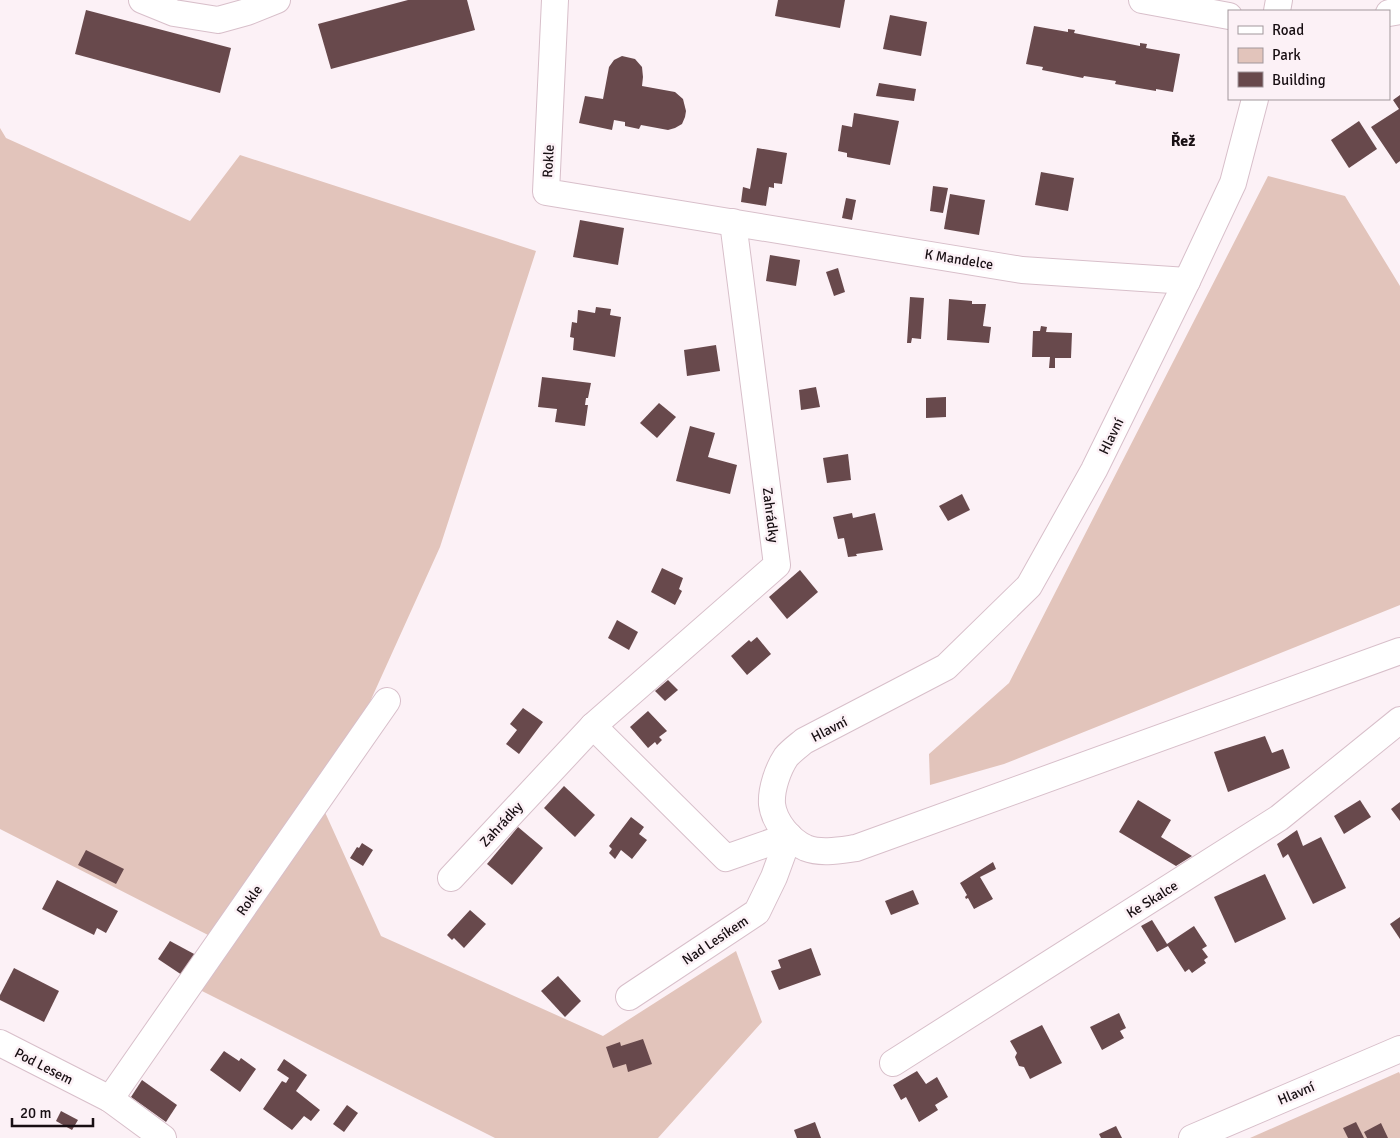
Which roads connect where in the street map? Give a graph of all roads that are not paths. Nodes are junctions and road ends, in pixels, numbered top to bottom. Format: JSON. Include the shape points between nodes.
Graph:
{"nodes":[{"id":1,"x":142,"y":0,"type":"edge"},
{"id":2,"x":278,"y":0,"type":"edge"},
{"id":3,"x":555,"y":0,"type":"edge"},
{"id":4,"x":1142,"y":0,"type":"edge"},
{"id":5,"x":1228,"y":16,"type":"edge"},
{"id":6,"x":1255,"y":100,"type":"edge"},
{"id":7,"x":733,"y":222,"type":"junction"},
{"id":8,"x":1187,"y":281,"type":"junction"},
{"id":9,"x":1400,"y":652,"type":"edge"},
{"id":10,"x":387,"y":701,"type":"dead end"},
{"id":11,"x":1400,"y":720,"type":"edge"},
{"id":12,"x":593,"y":726,"type":"junction"},
{"id":13,"x":789,"y":836,"type":"junction"},
{"id":14,"x":451,"y":878,"type":"dead end"},
{"id":15,"x":629,"y":997,"type":"dead end"},
{"id":16,"x":0,"y":1043,"type":"edge"},
{"id":17,"x":1400,"y":1049,"type":"edge"},
{"id":18,"x":893,"y":1063,"type":"dead end"},
{"id":19,"x":110,"y":1100,"type":"junction"},
{"id":20,"x":163,"y":1138,"type":"edge"},
{"id":21,"x":1192,"y":1138,"type":"edge"}],
"edges":[{"from":1,"to":2,"type":"street","via":[[174,13],[218,20]]},
{"from":3,"to":7,"type":"street","name":"Rokle","via":[[546,192]]},
{"from":4,"to":5,"type":"street"},
{"from":6,"to":8,"type":"street","name":"Hlavní","via":[[1232,182]]},
{"from":7,"to":8,"type":"street","name":"K Mandelce","via":[[1022,270]]},
{"from":7,"to":12,"type":"street","name":"Zahrádky","via":[[777,565]]},
{"from":8,"to":13,"type":"street","name":"Hlavní","via":[[1094,470],[1029,586],[946,667],[804,742],[787,756],[775,779],[772,804],[778,821]]},
{"from":9,"to":13,"type":"street","name":"Hlavní","via":[[856,848],[826,851],[807,848]]},
{"from":10,"to":19,"type":"street","name":"Rokle"},
{"from":11,"to":18,"type":"street","name":"Ke Skalce","via":[[1279,818]]},
{"from":12,"to":13,"type":"street","via":[[726,858]]},
{"from":12,"to":14,"type":"street","name":"Zahrádky"},
{"from":13,"to":15,"type":"street","name":"Nad Lesíkem","via":[[758,912]]},
{"from":16,"to":19,"type":"street","name":"Pod Lesem"},
{"from":17,"to":21,"type":"street","name":"Hlavní"},
{"from":19,"to":20,"type":"street","name":"Pod Lesem"}]}
